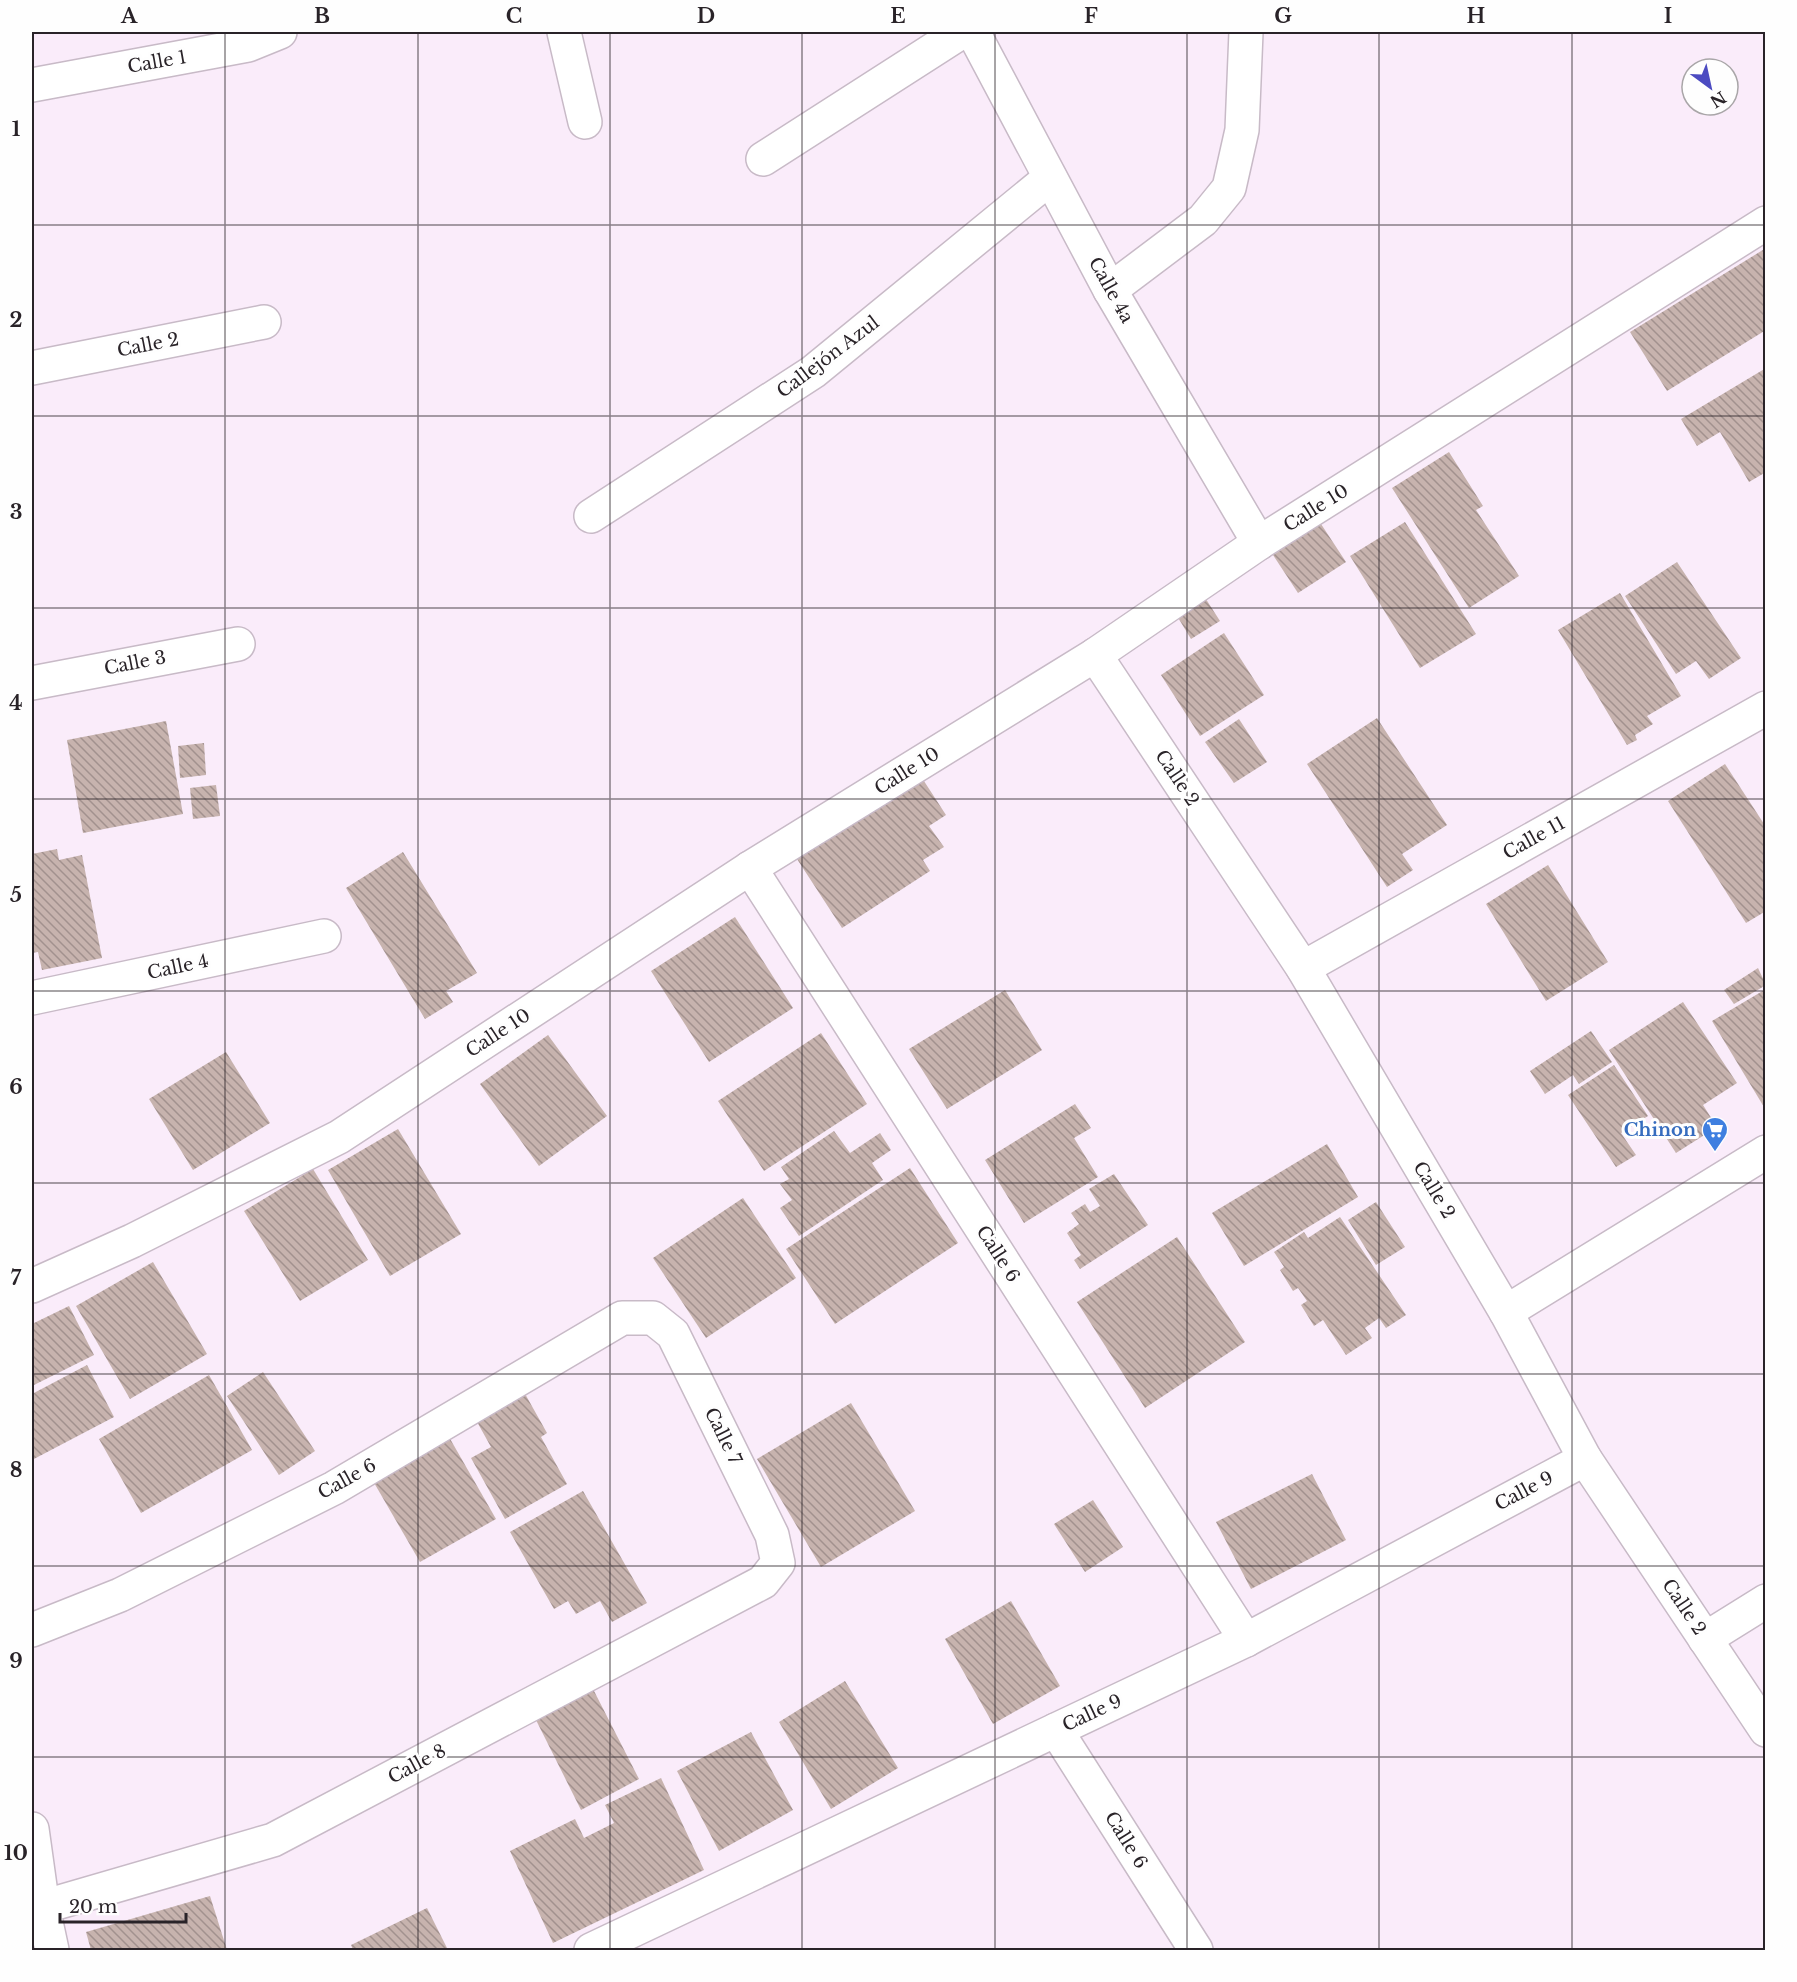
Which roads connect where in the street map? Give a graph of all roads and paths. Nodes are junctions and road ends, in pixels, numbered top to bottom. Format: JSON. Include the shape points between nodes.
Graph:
{"nodes":[{"id":1,"x":280,"y":32,"type":"edge"},
{"id":2,"x":564,"y":32,"type":"edge"},
{"id":3,"x":961,"y":32,"type":"edge"},
{"id":4,"x":973,"y":32,"type":"edge"},
{"id":5,"x":1246,"y":32,"type":"edge"},
{"id":6,"x":32,"y":85,"type":"edge"},
{"id":7,"x":585,"y":122,"type":"dead end"},
{"id":8,"x":764,"y":159,"type":"dead end"},
{"id":9,"x":1050,"y":178,"type":"junction"},
{"id":10,"x":1766,"y":223,"type":"edge"},
{"id":11,"x":1110,"y":290,"type":"junction"},
{"id":12,"x":264,"y":322,"type":"dead end"},
{"id":13,"x":32,"y":368,"type":"edge"},
{"id":14,"x":591,"y":516,"type":"dead end"},
{"id":15,"x":1259,"y":543,"type":"junction"},
{"id":16,"x":238,"y":644,"type":"dead end"},
{"id":17,"x":1095,"y":655,"type":"junction"},
{"id":18,"x":32,"y":683,"type":"edge"},
{"id":19,"x":1766,"y":708,"type":"edge"},
{"id":20,"x":750,"y":868,"type":"junction"},
{"id":21,"x":324,"y":936,"type":"dead end"},
{"id":22,"x":1303,"y":968,"type":"junction"},
{"id":23,"x":32,"y":998,"type":"edge"},
{"id":24,"x":1766,"y":1152,"type":"edge"},
{"id":25,"x":32,"y":1286,"type":"edge"},
{"id":26,"x":1506,"y":1312,"type":"junction"},
{"id":27,"x":653,"y":1318,"type":"joint"},
{"id":28,"x":1585,"y":1459,"type":"junction"},
{"id":29,"x":778,"y":1563,"type":"joint"},
{"id":30,"x":1766,"y":1601,"type":"edge"},
{"id":31,"x":32,"y":1630,"type":"edge"},
{"id":32,"x":1705,"y":1639,"type":"junction"},
{"id":33,"x":1246,"y":1640,"type":"junction"},
{"id":34,"x":1056,"y":1730,"type":"junction"},
{"id":35,"x":1766,"y":1730,"type":"edge"},
{"id":36,"x":32,"y":1829,"type":"edge"},
{"id":37,"x":37,"y":1909,"type":"edge"},
{"id":38,"x":52,"y":1950,"type":"edge"},
{"id":39,"x":591,"y":1950,"type":"edge"},
{"id":40,"x":1196,"y":1950,"type":"edge"}],
"edges":[{"from":1,"to":6,"type":"street","name":"Calle 1","via":[[248,45]]},
{"from":2,"to":7,"type":"street"},
{"from":3,"to":8,"type":"street"},
{"from":4,"to":9,"type":"street","name":"Calle 4a"},
{"from":5,"to":11,"type":"street","via":[[1242,130],[1229,188],[1203,220]]},
{"from":9,"to":11,"type":"street","name":"Calle 4a"},
{"from":9,"to":14,"type":"street","name":"Callejón Azul","via":[[813,372]]},
{"from":10,"to":15,"type":"street","name":"Calle 10"},
{"from":11,"to":15,"type":"street","name":"Calle 4a"},
{"from":12,"to":13,"type":"street","name":"Calle 2"},
{"from":15,"to":17,"type":"street","name":"Calle 10"},
{"from":16,"to":18,"type":"street","name":"Calle 3"},
{"from":17,"to":20,"type":"street","name":"Calle 10"},
{"from":17,"to":22,"type":"street","name":"Calle 2"},
{"from":19,"to":22,"type":"street","name":"Calle 11"},
{"from":20,"to":25,"type":"street","name":"Calle 10","via":[[339,1137],[132,1241]]},
{"from":20,"to":33,"type":"street","name":"Calle 6"},
{"from":21,"to":23,"type":"street","name":"Calle 4"},
{"from":22,"to":26,"type":"street","name":"Calle 2"},
{"from":24,"to":26,"type":"street"},
{"from":26,"to":28,"type":"street","name":"Calle 2"},
{"from":27,"to":29,"type":"street","name":"Calle 7","via":[[673,1334],[772,1535]]},
{"from":27,"to":31,"type":"street","name":"Calle 6","via":[[622,1318],[334,1488],[120,1595]]},
{"from":28,"to":32,"type":"street","name":"Calle 2"},
{"from":28,"to":33,"type":"street","name":"Calle 9"},
{"from":29,"to":37,"type":"street","name":"Calle 8","via":[[763,1581],[273,1840]]},
{"from":30,"to":32,"type":"street"},
{"from":32,"to":35,"type":"street","name":"Calle 2"},
{"from":33,"to":34,"type":"street","name":"Calle 9"},
{"from":34,"to":39,"type":"street","name":"Calle 9"},
{"from":34,"to":40,"type":"street","name":"Calle 6"},
{"from":36,"to":37,"type":"street"},
{"from":37,"to":38,"type":"street"}]}
